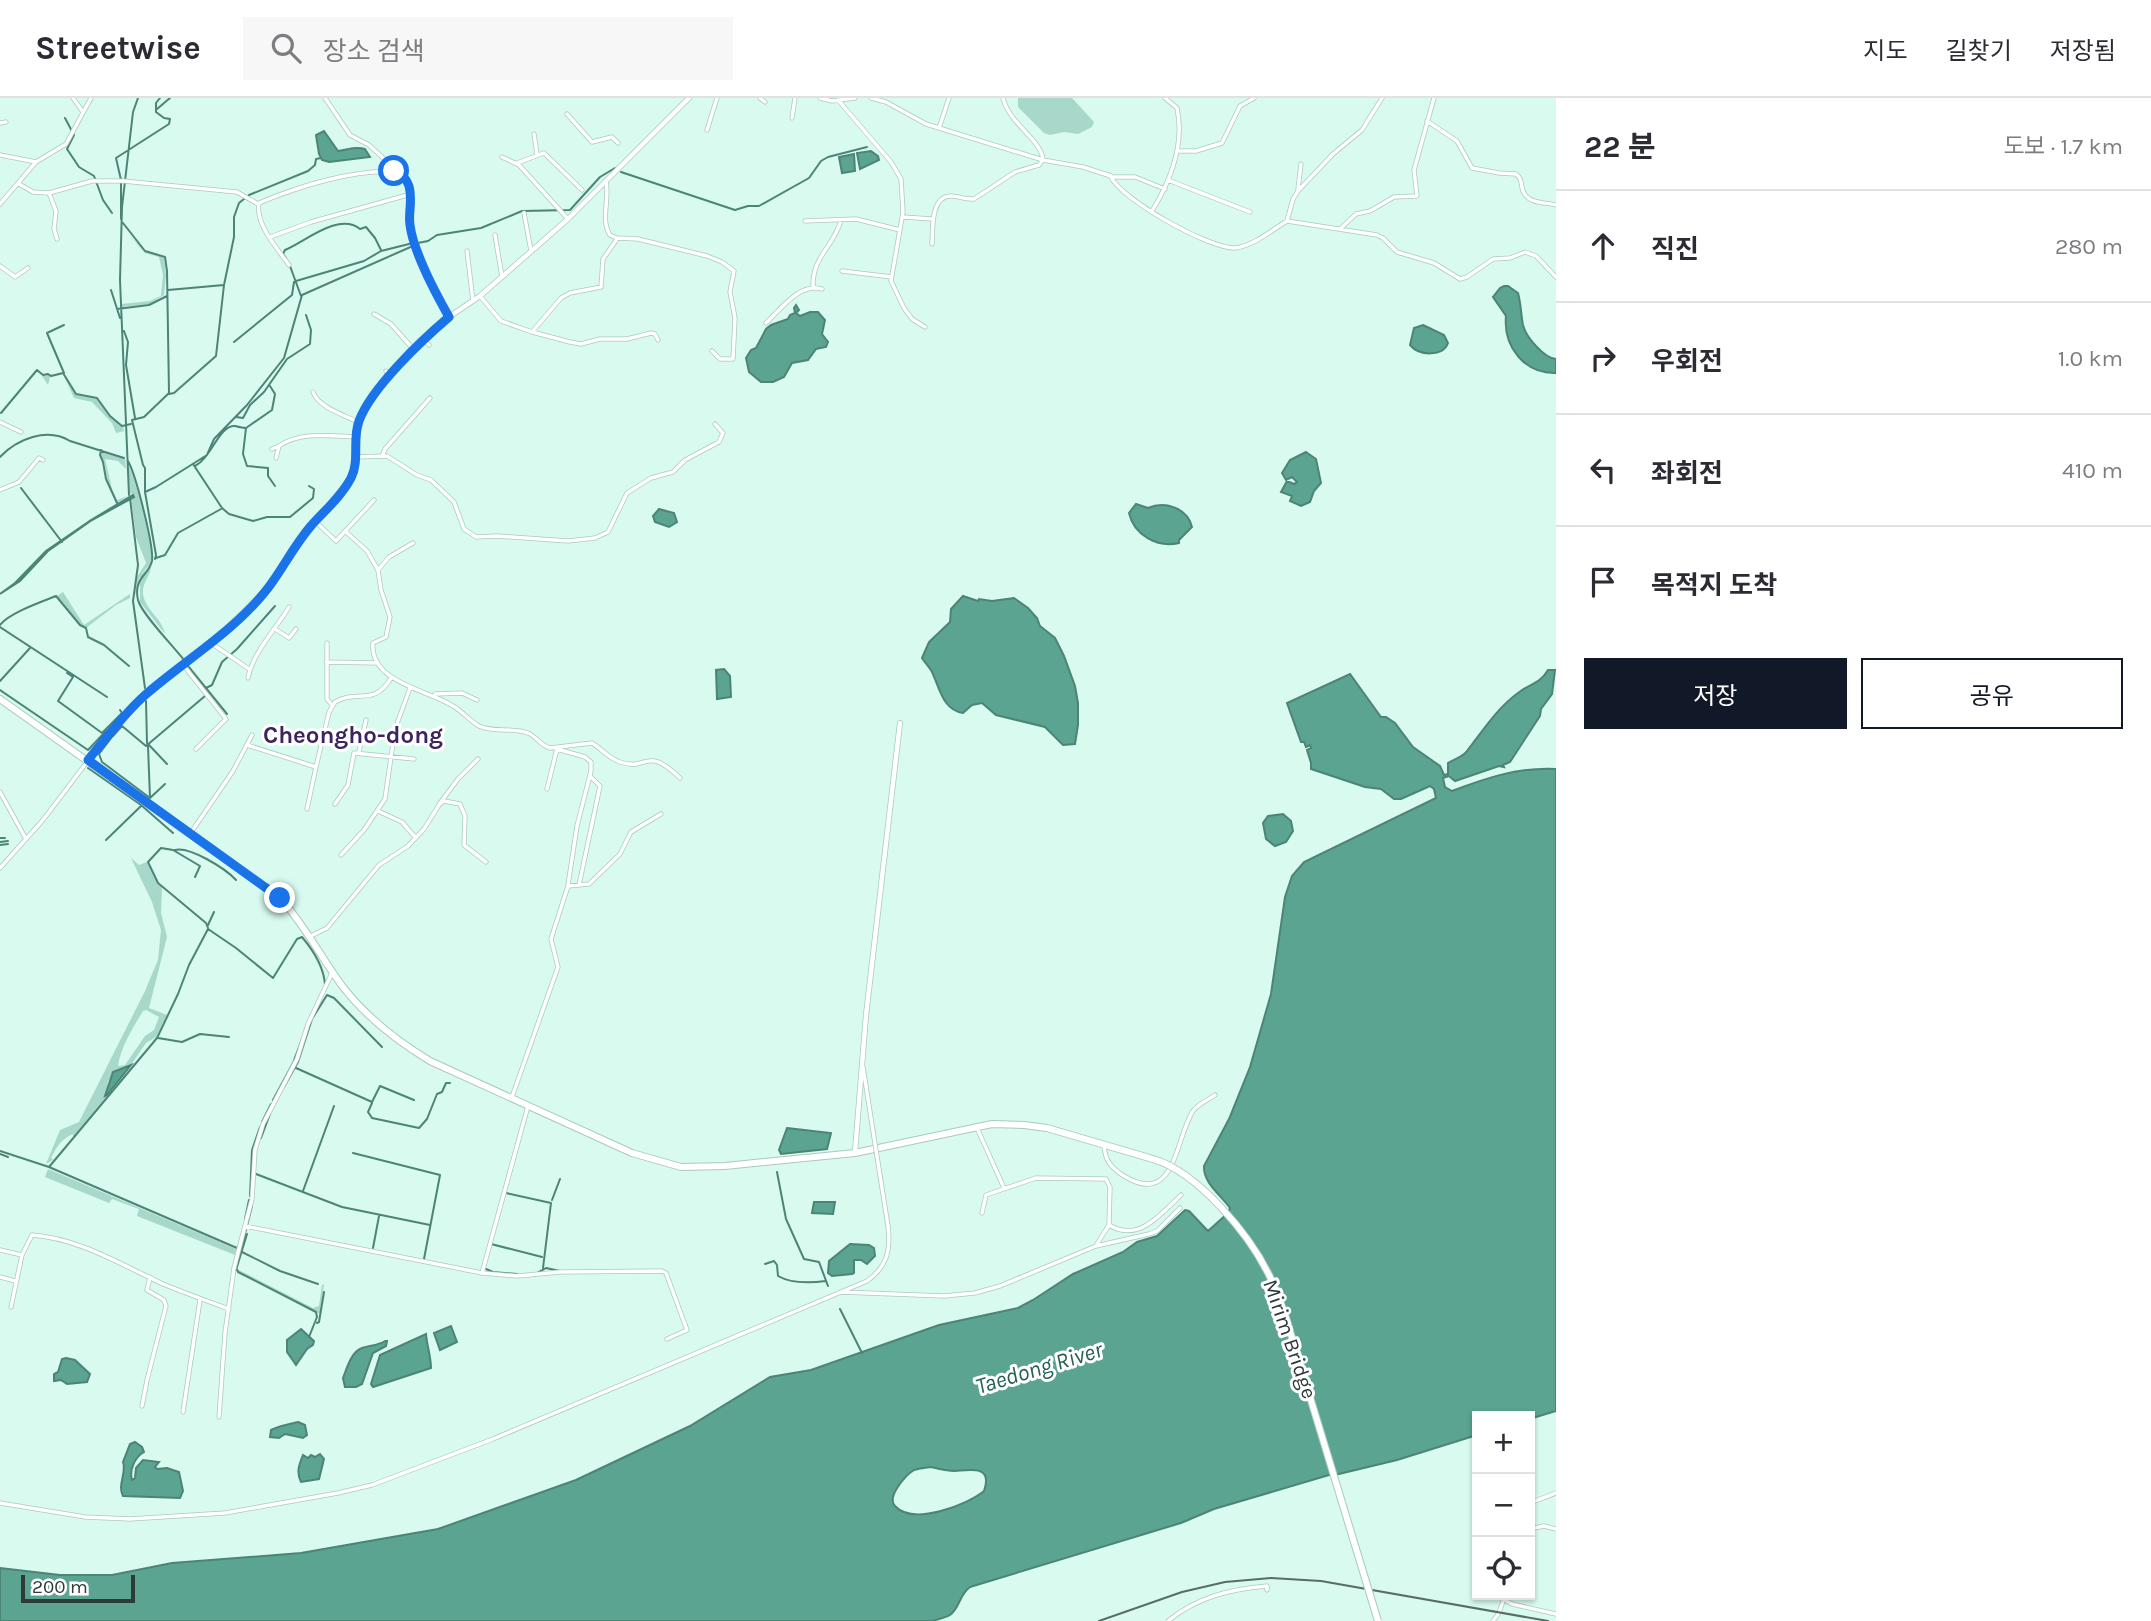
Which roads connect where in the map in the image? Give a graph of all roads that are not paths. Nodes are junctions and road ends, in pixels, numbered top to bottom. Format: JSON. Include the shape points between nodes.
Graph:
{"nodes":[{"id":1,"x":73,"y":98,"type":"edge"},
{"id":2,"x":91,"y":98,"type":"edge"},
{"id":3,"x":325,"y":98,"type":"edge"},
{"id":4,"x":689,"y":98,"type":"edge"},
{"id":5,"x":717,"y":98,"type":"edge"},
{"id":6,"x":760,"y":98,"type":"edge"},
{"id":7,"x":795,"y":98,"type":"edge"},
{"id":8,"x":820,"y":98,"type":"edge"},
{"id":9,"x":855,"y":98,"type":"edge"},
{"id":10,"x":872,"y":98,"type":"edge"},
{"id":11,"x":949,"y":98,"type":"edge"},
{"id":12,"x":1003,"y":98,"type":"edge"},
{"id":13,"x":1165,"y":98,"type":"edge"},
{"id":14,"x":1254,"y":98,"type":"edge"},
{"id":15,"x":1382,"y":98,"type":"edge"},
{"id":16,"x":1434,"y":98,"type":"edge"},
{"id":17,"x":838,"y":100,"type":"junction"},
{"id":18,"x":765,"y":102,"type":"dead end"},
{"id":19,"x":83,"y":112,"type":"junction"},
{"id":20,"x":567,"y":114,"type":"dead end"},
{"id":21,"x":792,"y":118,"type":"dead end"},
{"id":22,"x":1427,"y":121,"type":"junction"},
{"id":23,"x":939,"y":128,"type":"junction"},
{"id":24,"x":707,"y":130,"type":"dead end"},
{"id":25,"x":534,"y":134,"type":"dead end"},
{"id":26,"x":618,"y":142,"type":"dead end"},
{"id":27,"x":1177,"y":151,"type":"junction"},
{"id":28,"x":537,"y":154,"type":"junction"},
{"id":29,"x":0,"y":155,"type":"edge"},
{"id":30,"x":502,"y":157,"type":"dead end"},
{"id":31,"x":1043,"y":160,"type":"junction"},
{"id":32,"x":36,"y":162,"type":"junction"},
{"id":33,"x":515,"y":164,"type":"junction"},
{"id":34,"x":1301,"y":164,"type":"dead end"},
{"id":35,"x":399,"y":172,"type":"junction"},
{"id":36,"x":1111,"y":177,"type":"junction"},
{"id":37,"x":1168,"y":180,"type":"junction"},
{"id":38,"x":606,"y":181,"type":"junction"},
{"id":39,"x":19,"y":184,"type":"junction"},
{"id":40,"x":1165,"y":189,"type":"junction"},
{"id":41,"x":582,"y":190,"type":"dead end"},
{"id":42,"x":1298,"y":191,"type":"junction"},
{"id":43,"x":49,"y":193,"type":"junction"},
{"id":44,"x":411,"y":194,"type":"junction"},
{"id":45,"x":0,"y":204,"type":"edge"},
{"id":46,"x":258,"y":204,"type":"junction"},
{"id":47,"x":1556,"y":205,"type":"edge"},
{"id":48,"x":1152,"y":211,"type":"junction"},
{"id":49,"x":1250,"y":212,"type":"dead end"},
{"id":50,"x":524,"y":213,"type":"dead end"},
{"id":51,"x":902,"y":217,"type":"junction"},
{"id":52,"x":568,"y":219,"type":"junction"},
{"id":53,"x":933,"y":219,"type":"junction"},
{"id":54,"x":841,"y":220,"type":"junction"},
{"id":55,"x":805,"y":221,"type":"dead end"},
{"id":56,"x":1287,"y":221,"type":"junction"},
{"id":57,"x":1341,"y":228,"type":"junction"},
{"id":58,"x":900,"y":230,"type":"junction"},
{"id":59,"x":495,"y":235,"type":"dead end"},
{"id":60,"x":270,"y":237,"type":"junction"},
{"id":61,"x":617,"y":238,"type":"junction"},
{"id":62,"x":57,"y":239,"type":"dead end"},
{"id":63,"x":932,"y":244,"type":"dead end"},
{"id":64,"x":467,"y":251,"type":"dead end"},
{"id":65,"x":531,"y":253,"type":"junction"},
{"id":66,"x":289,"y":265,"type":"dead end"},
{"id":67,"x":0,"y":266,"type":"edge"},
{"id":68,"x":28,"y":268,"type":"dead end"},
{"id":69,"x":842,"y":271,"type":"dead end"},
{"id":70,"x":1556,"y":276,"type":"edge"},
{"id":71,"x":502,"y":277,"type":"junction"},
{"id":72,"x":892,"y":277,"type":"junction"},
{"id":73,"x":813,"y":287,"type":"junction"},
{"id":74,"x":822,"y":289,"type":"dead end"},
{"id":75,"x":480,"y":296,"type":"junction"},
{"id":76,"x":473,"y":301,"type":"junction"},
{"id":77,"x":374,"y":314,"type":"dead end"},
{"id":78,"x":449,"y":317,"type":"junction"},
{"id":79,"x":766,"y":323,"type":"dead end"},
{"id":80,"x":925,"y":327,"type":"dead end"},
{"id":81,"x":532,"y":332,"type":"junction"},
{"id":82,"x":424,"y":340,"type":"junction"},
{"id":83,"x":658,"y":340,"type":"dead end"},
{"id":84,"x":429,"y":345,"type":"dead end"},
{"id":85,"x":414,"y":350,"type":"junction"},
{"id":86,"x":712,"y":351,"type":"dead end"},
{"id":87,"x":386,"y":370,"type":"dead end"},
{"id":88,"x":389,"y":378,"type":"junction"},
{"id":89,"x":313,"y":392,"type":"dead end"},
{"id":90,"x":430,"y":398,"type":"dead end"},
{"id":91,"x":0,"y":422,"type":"edge"},
{"id":92,"x":358,"y":422,"type":"junction"},
{"id":93,"x":715,"y":424,"type":"dead end"},
{"id":94,"x":21,"y":432,"type":"dead end"},
{"id":95,"x":356,"y":438,"type":"junction"},
{"id":96,"x":279,"y":446,"type":"junction"},
{"id":97,"x":272,"y":449,"type":"dead end"},
{"id":98,"x":382,"y":456,"type":"junction"},
{"id":99,"x":355,"y":457,"type":"junction"},
{"id":100,"x":276,"y":458,"type":"dead end"},
{"id":101,"x":43,"y":460,"type":"dead end"},
{"id":102,"x":0,"y":490,"type":"edge"},
{"id":103,"x":374,"y":500,"type":"dead end"},
{"id":104,"x":315,"y":521,"type":"junction"},
{"id":105,"x":345,"y":531,"type":"junction"},
{"id":106,"x":413,"y":543,"type":"dead end"},
{"id":107,"x":379,"y":570,"type":"junction"},
{"id":108,"x":289,"y":607,"type":"dead end"},
{"id":109,"x":275,"y":629,"type":"junction"},
{"id":110,"x":296,"y":629,"type":"dead end"},
{"id":111,"x":211,"y":643,"type":"junction"},
{"id":112,"x":327,"y":643,"type":"dead end"},
{"id":113,"x":326,"y":662,"type":"junction"},
{"id":114,"x":378,"y":663,"type":"junction"},
{"id":115,"x":184,"y":666,"type":"junction"},
{"id":116,"x":250,"y":670,"type":"junction"},
{"id":117,"x":248,"y":678,"type":"dead end"},
{"id":118,"x":391,"y":678,"type":"junction"},
{"id":119,"x":410,"y":687,"type":"junction"},
{"id":120,"x":433,"y":694,"type":"junction"},
{"id":121,"x":0,"y":699,"type":"edge"},
{"id":122,"x":477,"y":700,"type":"dead end"},
{"id":123,"x":332,"y":705,"type":"junction"},
{"id":124,"x":366,"y":720,"type":"dead end"},
{"id":125,"x":900,"y":723,"type":"dead end"},
{"id":126,"x":252,"y":735,"type":"dead end"},
{"id":127,"x":247,"y":746,"type":"junction"},
{"id":128,"x":196,"y":749,"type":"dead end"},
{"id":129,"x":557,"y":749,"type":"junction"},
{"id":130,"x":359,"y":752,"type":"junction"},
{"id":131,"x":391,"y":757,"type":"junction"},
{"id":132,"x":414,"y":759,"type":"dead end"},
{"id":133,"x":478,"y":759,"type":"dead end"},
{"id":134,"x":88,"y":760,"type":"junction"},
{"id":135,"x":316,"y":767,"type":"junction"},
{"id":136,"x":590,"y":776,"type":"junction"},
{"id":137,"x":680,"y":778,"type":"dead end"},
{"id":138,"x":547,"y":789,"type":"dead end"},
{"id":139,"x":0,"y":792,"type":"edge"},
{"id":140,"x":335,"y":804,"type":"dead end"},
{"id":141,"x":439,"y":805,"type":"junction"},
{"id":142,"x":307,"y":809,"type":"dead end"},
{"id":143,"x":377,"y":811,"type":"junction"},
{"id":144,"x":661,"y":814,"type":"dead end"},
{"id":145,"x":190,"y":834,"type":"junction"},
{"id":146,"x":415,"y":837,"type":"junction"},
{"id":147,"x":26,"y":840,"type":"junction"},
{"id":148,"x":341,"y":855,"type":"dead end"},
{"id":149,"x":486,"y":862,"type":"dead end"},
{"id":150,"x":0,"y":869,"type":"edge"},
{"id":151,"x":579,"y":885,"type":"junction"},
{"id":152,"x":568,"y":886,"type":"junction"},
{"id":153,"x":311,"y":936,"type":"junction"},
{"id":154,"x":333,"y":971,"type":"junction"},
{"id":155,"x":863,"y":1065,"type":"junction"},
{"id":156,"x":1215,"y":1095,"type":"dead end"},
{"id":157,"x":512,"y":1097,"type":"junction"},
{"id":158,"x":529,"y":1105,"type":"junction"},
{"id":159,"x":976,"y":1126,"type":"junction"},
{"id":160,"x":1104,"y":1146,"type":"junction"},
{"id":161,"x":855,"y":1153,"type":"junction"},
{"id":162,"x":1004,"y":1188,"type":"junction"},
{"id":163,"x":1181,"y":1195,"type":"dead end"},
{"id":164,"x":1180,"y":1208,"type":"dead end"},
{"id":165,"x":982,"y":1213,"type":"dead end"},
{"id":166,"x":1109,"y":1225,"type":"junction"},
{"id":167,"x":245,"y":1226,"type":"junction"},
{"id":168,"x":1096,"y":1246,"type":"junction"},
{"id":169,"x":0,"y":1250,"type":"edge"},
{"id":170,"x":22,"y":1255,"type":"junction"},
{"id":171,"x":482,"y":1273,"type":"junction"},
{"id":172,"x":0,"y":1277,"type":"edge"},
{"id":173,"x":150,"y":1278,"type":"junction"},
{"id":174,"x":15,"y":1281,"type":"junction"},
{"id":175,"x":839,"y":1292,"type":"junction"},
{"id":176,"x":200,"y":1299,"type":"junction"},
{"id":177,"x":10,"y":1307,"type":"dead end"},
{"id":178,"x":229,"y":1309,"type":"junction"},
{"id":179,"x":667,"y":1339,"type":"dead end"},
{"id":180,"x":142,"y":1406,"type":"dead end"},
{"id":181,"x":183,"y":1412,"type":"dead end"},
{"id":182,"x":219,"y":1417,"type":"dead end"},
{"id":183,"x":1556,"y":1493,"type":"edge"},
{"id":184,"x":1535,"y":1501,"type":"edge"},
{"id":185,"x":0,"y":1503,"type":"edge"},
{"id":186,"x":1535,"y":1528,"type":"edge"},
{"id":187,"x":1556,"y":1528,"type":"edge"},
{"id":188,"x":1267,"y":1590,"type":"dead end"},
{"id":189,"x":1504,"y":1600,"type":"edge"},
{"id":190,"x":1508,"y":1600,"type":"edge"},
{"id":191,"x":1556,"y":1614,"type":"edge"},
{"id":192,"x":1168,"y":1621,"type":"edge"},
{"id":193,"x":1378,"y":1621,"type":"edge"},
{"id":194,"x":1493,"y":1621,"type":"edge"}],
"edges":[{"from":1,"to":19,"type":"street"},
{"from":2,"to":19,"type":"street"},
{"from":3,"to":35,"type":"street","via":[[350,135]]},
{"from":4,"to":38,"type":"street"},
{"from":5,"to":24,"type":"street"},
{"from":6,"to":18,"type":"street"},
{"from":7,"to":21,"type":"street"},
{"from":8,"to":17,"type":"street"},
{"from":9,"to":17,"type":"street"},
{"from":10,"to":23,"type":"street"},
{"from":11,"to":23,"type":"street"},
{"from":12,"to":31,"type":"street","via":[[1008,114],[1040,149]]},
{"from":13,"to":27,"type":"street","via":[[1177,108]]},
{"from":14,"to":27,"type":"street","via":[[1240,106],[1222,143]]},
{"from":15,"to":42,"type":"street","via":[[1362,130]]},
{"from":16,"to":22,"type":"street"},
{"from":17,"to":51,"type":"street","via":[[897,170]]},
{"from":19,"to":32,"type":"street","via":[[66,144]]},
{"from":20,"to":26,"type":"street","via":[[592,142],[612,137]]},
{"from":22,"to":47,"type":"street","via":[[1457,141],[1472,168],[1517,174],[1528,198]]},
{"from":22,"to":57,"type":"street","via":[[1415,170],[1417,196],[1394,197],[1356,214]]},
{"from":23,"to":31,"type":"street"},
{"from":25,"to":28,"type":"street"},
{"from":27,"to":37,"type":"street"},
{"from":28,"to":33,"type":"street"},
{"from":28,"to":41,"type":"street","via":[[545,154]]},
{"from":29,"to":32,"type":"street"},
{"from":30,"to":33,"type":"street"},
{"from":31,"to":36,"type":"street"},
{"from":31,"to":53,"type":"street","via":[[1015,172],[974,200],[947,196]]},
{"from":32,"to":39,"type":"street"},
{"from":33,"to":52,"type":"street"},
{"from":34,"to":42,"type":"street"},
{"from":35,"to":44,"type":"street"},
{"from":35,"to":46,"type":"street","via":[[373,171],[304,187]]},
{"from":36,"to":40,"type":"street","via":[[1135,177]]},
{"from":36,"to":48,"type":"street"},
{"from":37,"to":40,"type":"street"},
{"from":37,"to":49,"type":"street"},
{"from":38,"to":52,"type":"street"},
{"from":38,"to":61,"type":"street","via":[[606,227]]},
{"from":39,"to":43,"type":"street","via":[[33,192]]},
{"from":39,"to":45,"type":"street"},
{"from":40,"to":48,"type":"street"},
{"from":42,"to":56,"type":"street"},
{"from":43,"to":46,"type":"street","via":[[107,180],[237,192]]},
{"from":43,"to":62,"type":"street","via":[[56,211]]},
{"from":44,"to":60,"type":"street"},
{"from":44,"to":78,"type":"street","via":[[411,230]]},
{"from":46,"to":60,"type":"street"},
{"from":48,"to":56,"type":"street","via":[[1198,238],[1230,248],[1249,243]]},
{"from":50,"to":65,"type":"street"},
{"from":51,"to":53,"type":"street"},
{"from":51,"to":58,"type":"street"},
{"from":52,"to":65,"type":"street"},
{"from":53,"to":63,"type":"street"},
{"from":54,"to":55,"type":"street"},
{"from":54,"to":58,"type":"street","via":[[862,220]]},
{"from":54,"to":73,"type":"street","via":[[813,268]]},
{"from":56,"to":57,"type":"street"},
{"from":57,"to":70,"type":"street","via":[[1383,238],[1397,252],[1434,263],[1460,279],[1493,259],[1525,252],[1536,256]]},
{"from":58,"to":72,"type":"street"},
{"from":59,"to":71,"type":"street"},
{"from":60,"to":66,"type":"street"},
{"from":61,"to":81,"type":"street","via":[[603,259],[601,287],[561,298]]},
{"from":61,"to":86,"type":"street","via":[[707,256],[734,271],[730,292],[737,344],[733,359],[720,359]]},
{"from":64,"to":76,"type":"street"},
{"from":65,"to":71,"type":"street"},
{"from":67,"to":68,"type":"street","via":[[15,277]]},
{"from":69,"to":72,"type":"street"},
{"from":71,"to":75,"type":"street"},
{"from":72,"to":80,"type":"street","via":[[904,308]]},
{"from":73,"to":74,"type":"street"},
{"from":73,"to":79,"type":"street","via":[[795,295]]},
{"from":75,"to":76,"type":"street"},
{"from":75,"to":81,"type":"street","via":[[501,321]]},
{"from":76,"to":78,"type":"street"},
{"from":77,"to":85,"type":"street","via":[[391,324]]},
{"from":78,"to":82,"type":"street"},
{"from":81,"to":83,"type":"street","via":[[581,344],[650,333]]},
{"from":82,"to":84,"type":"street"},
{"from":82,"to":85,"type":"street"},
{"from":85,"to":88,"type":"street"},
{"from":87,"to":88,"type":"street"},
{"from":88,"to":92,"type":"street"},
{"from":89,"to":92,"type":"street","via":[[322,404]]},
{"from":90,"to":98,"type":"street"},
{"from":91,"to":94,"type":"street"},
{"from":92,"to":95,"type":"street"},
{"from":93,"to":98,"type":"street","via":[[723,433],[719,442],[673,472],[627,493],[608,532],[580,540],[470,535],[454,502],[431,480]]},
{"from":95,"to":96,"type":"street","via":[[315,436]]},
{"from":95,"to":99,"type":"street"},
{"from":96,"to":97,"type":"street"},
{"from":96,"to":100,"type":"street"},
{"from":98,"to":99,"type":"street"},
{"from":99,"to":104,"type":"street","via":[[351,480]]},
{"from":101,"to":102,"type":"street","via":[[39,458],[19,482]]},
{"from":103,"to":105,"type":"street"},
{"from":104,"to":105,"type":"street","via":[[336,541]]},
{"from":104,"to":111,"type":"street","via":[[266,591]]},
{"from":105,"to":107,"type":"street"},
{"from":106,"to":107,"type":"street","via":[[389,557]]},
{"from":107,"to":114,"type":"street","via":[[390,622],[386,637],[373,643]]},
{"from":108,"to":109,"type":"street"},
{"from":109,"to":110,"type":"street","via":[[289,638]]},
{"from":109,"to":116,"type":"street"},
{"from":111,"to":115,"type":"street"},
{"from":111,"to":116,"type":"street"},
{"from":112,"to":113,"type":"street"},
{"from":113,"to":114,"type":"street"},
{"from":113,"to":123,"type":"street","via":[[327,699]]},
{"from":114,"to":118,"type":"street"},
{"from":115,"to":128,"type":"street","via":[[226,719]]},
{"from":115,"to":134,"type":"street","via":[[134,706]]},
{"from":116,"to":117,"type":"street"},
{"from":118,"to":119,"type":"street"},
{"from":118,"to":123,"type":"street","via":[[374,696],[341,698]]},
{"from":119,"to":120,"type":"street"},
{"from":119,"to":131,"type":"street"},
{"from":120,"to":122,"type":"street","via":[[462,693]]},
{"from":120,"to":129,"type":"street","via":[[482,727],[525,732],[545,747]]},
{"from":121,"to":134,"type":"main road","name":"Mirim Bridge"},
{"from":123,"to":135,"type":"street"},
{"from":124,"to":130,"type":"street"},
{"from":125,"to":155,"type":"street"},
{"from":126,"to":127,"type":"street"},
{"from":127,"to":135,"type":"street"},
{"from":127,"to":145,"type":"street"},
{"from":129,"to":136,"type":"street","via":[[585,757],[592,765]]},
{"from":129,"to":137,"type":"street","via":[[592,743],[621,762],[660,761]]},
{"from":129,"to":138,"type":"street"},
{"from":130,"to":131,"type":"street"},
{"from":130,"to":140,"type":"street","via":[[352,755],[348,785]]},
{"from":131,"to":132,"type":"street"},
{"from":131,"to":143,"type":"street","via":[[387,792]]},
{"from":133,"to":141,"type":"street"},
{"from":134,"to":145,"type":"main road","name":"Mirim Bridge"},
{"from":134,"to":147,"type":"street"},
{"from":135,"to":142,"type":"street"},
{"from":136,"to":151,"type":"street","via":[[600,786]]},
{"from":136,"to":152,"type":"street"},
{"from":139,"to":147,"type":"street"},
{"from":141,"to":146,"type":"street"},
{"from":141,"to":149,"type":"street","via":[[460,804],[464,845]]},
{"from":143,"to":146,"type":"street","via":[[402,822]]},
{"from":143,"to":148,"type":"street"},
{"from":144,"to":151,"type":"street","via":[[631,832],[620,854],[589,884]]},
{"from":145,"to":153,"type":"main road","name":"Mirim Bridge","via":[[280,898]]},
{"from":146,"to":153,"type":"street","via":[[379,866],[327,928]]},
{"from":147,"to":150,"type":"street"},
{"from":151,"to":152,"type":"street"},
{"from":152,"to":157,"type":"street","via":[[551,939],[558,967]]},
{"from":153,"to":154,"type":"main road","name":"Mirim Bridge"},
{"from":154,"to":157,"type":"main road","name":"Mirim Bridge","via":[[375,1022],[407,1047]]},
{"from":154,"to":167,"type":"street","via":[[257,1142]]},
{"from":155,"to":161,"type":"street"},
{"from":155,"to":175,"type":"street","bridge":true,"via":[[888,1226],[888,1255],[867,1281]]},
{"from":156,"to":160,"type":"street","via":[[1194,1111],[1174,1162],[1159,1180],[1140,1184],[1118,1172],[1108,1162]]},
{"from":157,"to":158,"type":"main road","name":"Mirim Bridge"},
{"from":158,"to":161,"type":"main road","name":"Mirim Bridge","via":[[632,1153],[681,1167]]},
{"from":158,"to":171,"type":"street"},
{"from":159,"to":160,"type":"main road","name":"Mirim Bridge","via":[[1047,1128]]},
{"from":159,"to":161,"type":"main road","name":"Mirim Bridge"},
{"from":159,"to":162,"type":"street"},
{"from":160,"to":193,"type":"main road","name":"Mirim Bridge","bridge":true,"via":[[1176,1168],[1199,1186],[1248,1240],[1270,1276]]},
{"from":162,"to":165,"type":"street","via":[[986,1195]]},
{"from":162,"to":166,"type":"street","via":[[1036,1178],[1106,1179]]},
{"from":163,"to":166,"type":"street","via":[[1143,1228],[1123,1230]]},
{"from":164,"to":168,"type":"street","via":[[1157,1231]]},
{"from":166,"to":168,"type":"street"},
{"from":167,"to":171,"type":"street"},
{"from":167,"to":178,"type":"street"},
{"from":168,"to":175,"type":"street","via":[[975,1293]]},
{"from":169,"to":170,"type":"street"},
{"from":170,"to":173,"type":"street","via":[[29,1238],[37,1235],[104,1255]]},
{"from":170,"to":174,"type":"street"},
{"from":171,"to":179,"type":"street","via":[[662,1271],[671,1282],[687,1331]]},
{"from":172,"to":174,"type":"street"},
{"from":173,"to":176,"type":"street"},
{"from":173,"to":180,"type":"street","via":[[147,1290],[166,1306]]},
{"from":174,"to":177,"type":"street"},
{"from":175,"to":185,"type":"street","via":[[494,1439],[361,1488],[225,1513],[130,1519],[85,1517]]},
{"from":176,"to":178,"type":"street"},
{"from":176,"to":181,"type":"street"},
{"from":178,"to":182,"type":"street"},
{"from":183,"to":184,"type":"street"},
{"from":186,"to":187,"type":"street"},
{"from":188,"to":192,"type":"street","via":[[1267,1586],[1249,1588],[1206,1598]]},
{"from":189,"to":194,"type":"street"},
{"from":190,"to":191,"type":"street"}]}
